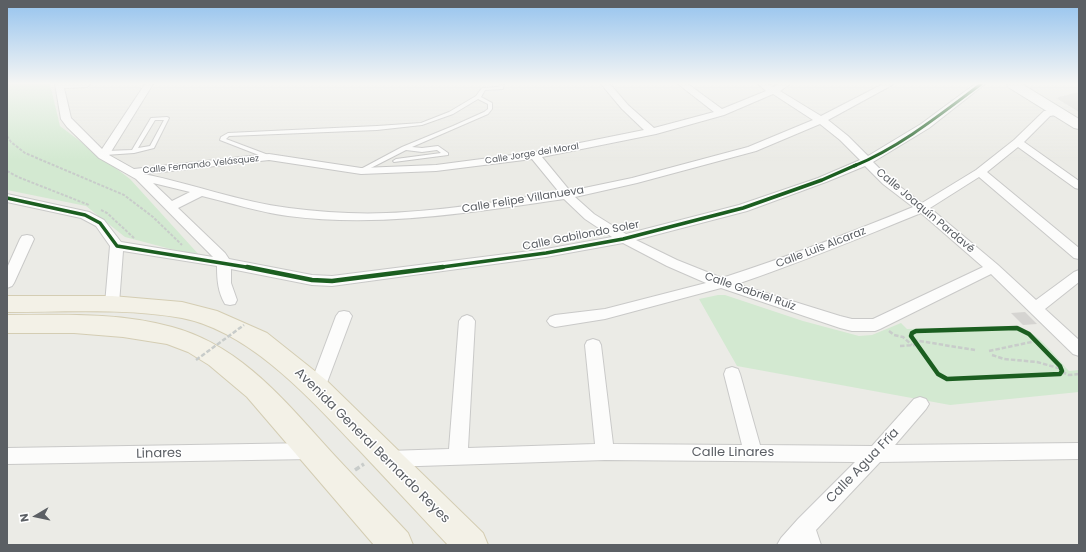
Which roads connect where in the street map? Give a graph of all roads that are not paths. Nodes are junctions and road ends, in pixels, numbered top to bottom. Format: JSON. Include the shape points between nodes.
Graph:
{"nodes":[{"id":1,"x":65,"y":110,"type":"edge"},
{"id":2,"x":133,"y":110,"type":"edge"},
{"id":3,"x":457,"y":110,"type":"edge"},
{"id":4,"x":489,"y":110,"type":"edge"},
{"id":5,"x":628,"y":110,"type":"edge"},
{"id":6,"x":717,"y":110,"type":"edge"},
{"id":7,"x":729,"y":110,"type":"edge"},
{"id":8,"x":804,"y":110,"type":"edge"},
{"id":9,"x":841,"y":110,"type":"edge"},
{"id":10,"x":947,"y":110,"type":"edge"},
{"id":11,"x":1054,"y":110,"type":"edge"},
{"id":12,"x":1058,"y":112,"type":"junction"},
{"id":13,"x":721,"y":113,"type":"junction"},
{"id":14,"x":821,"y":120,"type":"junction"},
{"id":15,"x":1079,"y":125,"type":"edge"},
{"id":16,"x":652,"y":132,"type":"junction"},
{"id":17,"x":1018,"y":142,"type":"junction"},
{"id":18,"x":404,"y":148,"type":"junction"},
{"id":19,"x":134,"y":150,"type":"junction"},
{"id":20,"x":104,"y":155,"type":"junction"},
{"id":21,"x":535,"y":155,"type":"junction"},
{"id":22,"x":269,"y":157,"type":"junction"},
{"id":23,"x":396,"y":161,"type":"dead end"},
{"id":24,"x":867,"y":161,"type":"junction"},
{"id":25,"x":361,"y":171,"type":"junction"},
{"id":26,"x":980,"y":172,"type":"junction"},
{"id":27,"x":136,"y":175,"type":"junction"},
{"id":28,"x":1079,"y":186,"type":"edge"},
{"id":29,"x":200,"y":192,"type":"junction"},
{"id":30,"x":566,"y":195,"type":"junction"},
{"id":31,"x":7,"y":198,"type":"edge"},
{"id":32,"x":170,"y":207,"type":"junction"},
{"id":33,"x":922,"y":208,"type":"junction"},
{"id":34,"x":624,"y":239,"type":"junction"},
{"id":35,"x":27,"y":240,"type":"dead end"},
{"id":36,"x":117,"y":246,"type":"junction"},
{"id":37,"x":1079,"y":255,"type":"edge"},
{"id":38,"x":224,"y":263,"type":"junction"},
{"id":39,"x":993,"y":268,"type":"junction"},
{"id":40,"x":1079,"y":275,"type":"edge"},
{"id":41,"x":7,"y":283,"type":"edge"},
{"id":42,"x":720,"y":284,"type":"junction"},
{"id":43,"x":230,"y":300,"type":"dead end"},
{"id":44,"x":7,"y":304,"type":"edge"},
{"id":45,"x":1036,"y":308,"type":"junction"},
{"id":46,"x":104,"y":314,"type":"junction"},
{"id":47,"x":344,"y":316,"type":"dead end"},
{"id":48,"x":555,"y":321,"type":"dead end"},
{"id":49,"x":467,"y":322,"type":"dead end"},
{"id":50,"x":7,"y":324,"type":"edge"},
{"id":51,"x":593,"y":345,"type":"dead end"},
{"id":52,"x":1079,"y":350,"type":"edge"},
{"id":53,"x":732,"y":374,"type":"dead end"},
{"id":54,"x":317,"y":388,"type":"junction"},
{"id":55,"x":920,"y":404,"type":"dead end"},
{"id":56,"x":1079,"y":451,"type":"edge"},
{"id":57,"x":312,"y":452,"type":"junction"},
{"id":58,"x":605,"y":452,"type":"junction"},
{"id":59,"x":753,"y":453,"type":"junction"},
{"id":60,"x":876,"y":454,"type":"junction"},
{"id":61,"x":7,"y":456,"type":"edge"},
{"id":62,"x":384,"y":456,"type":"junction"},
{"id":63,"x":458,"y":456,"type":"junction"},
{"id":64,"x":808,"y":535,"type":"edge"},
{"id":65,"x":396,"y":545,"type":"edge"},
{"id":66,"x":471,"y":545,"type":"edge"},
{"id":67,"x":788,"y":545,"type":"edge"}],
"edges":[{"from":1,"to":20,"type":"street","via":[[68,122]]},
{"from":2,"to":20,"type":"street"},
{"from":3,"to":22,"type":"lane","via":[[422,124],[228,135],[223,138]]},
{"from":4,"to":18,"type":"lane"},
{"from":5,"to":16,"type":"street"},
{"from":6,"to":13,"type":"street"},
{"from":7,"to":13,"type":"street","name":"Calle Jorge del Moral"},
{"from":8,"to":14,"type":"street","name":"Calle Joaquín Pardavé"},
{"from":9,"to":14,"type":"street","name":"Calle Felipe Villanueva"},
{"from":10,"to":24,"type":"street","name":"Calle Gabilondo Soler"},
{"from":11,"to":12,"type":"main road"},
{"from":12,"to":15,"type":"main road"},
{"from":12,"to":17,"type":"street","name":"Calle Luis Alcaraz","via":[[1047,113]]},
{"from":13,"to":16,"type":"street","name":"Calle Jorge del Moral"},
{"from":14,"to":24,"type":"street","name":"Calle Joaquín Pardavé"},
{"from":14,"to":30,"type":"street","name":"Calle Felipe Villanueva","via":[[752,149],[633,181]]},
{"from":16,"to":21,"type":"street","name":"Calle Jorge del Moral"},
{"from":17,"to":26,"type":"street","name":"Calle Luis Alcaraz"},
{"from":17,"to":28,"type":"street"},
{"from":18,"to":23,"type":"lane","via":[[438,148],[446,154]]},
{"from":18,"to":25,"type":"lane","via":[[381,158]]},
{"from":19,"to":19,"type":"lane","via":[[153,119],[167,118],[152,147]]},
{"from":19,"to":20,"type":"lane"},
{"from":20,"to":27,"type":"street"},
{"from":21,"to":25,"type":"street","name":"Calle Jorge del Moral","via":[[418,170]]},
{"from":21,"to":30,"type":"street","name":"Calle Gabriel Ruíz"},
{"from":22,"to":25,"type":"street","name":"Calle Jorge del Moral"},
{"from":22,"to":27,"type":"street","name":"Calle Fernando Velásquez"},
{"from":24,"to":33,"type":"street","name":"Calle Joaquín Pardavé","via":[[887,182]]},
{"from":24,"to":34,"type":"street","name":"Calle Gabilondo Soler","via":[[775,198]]},
{"from":26,"to":33,"type":"street","name":"Calle Luis Alcaraz"},
{"from":26,"to":37,"type":"street"},
{"from":27,"to":29,"type":"street","name":"Calle Felipe Villanueva"},
{"from":27,"to":32,"type":"street"},
{"from":29,"to":30,"type":"street","name":"Calle Felipe Villanueva","via":[[289,212],[368,216],[437,213]]},
{"from":29,"to":32,"type":"street"},
{"from":30,"to":34,"type":"street","name":"Calle Gabriel Ruíz","via":[[582,211]]},
{"from":31,"to":36,"type":"street","via":[[85,215],[100,223]]},
{"from":32,"to":38,"type":"street","via":[[218,253]]},
{"from":33,"to":39,"type":"street","name":"Calle Joaquín Pardavé"},
{"from":33,"to":42,"type":"street","name":"Calle Luis Alcaraz","via":[[828,247]]},
{"from":34,"to":38,"type":"street","name":"Calle Gabilondo Soler","via":[[546,253],[332,281],[307,279]]},
{"from":34,"to":42,"type":"street","name":"Calle Gabriel Ruíz"},
{"from":35,"to":41,"type":"street"},
{"from":36,"to":38,"type":"street","name":"Calle Gabilondo Soler"},
{"from":36,"to":46,"type":"street"},
{"from":38,"to":43,"type":"street","via":[[224,283]]},
{"from":39,"to":42,"type":"street","name":"Calle Gabriel Ruíz","via":[[882,322],[862,326],[840,322]]},
{"from":39,"to":45,"type":"street","name":"Calle Joaquín Pardavé"},
{"from":40,"to":45,"type":"street"},
{"from":42,"to":48,"type":"street","name":"Calle Luis Alcaraz","via":[[605,314]]},
{"from":44,"to":46,"type":"main road"},
{"from":45,"to":52,"type":"street","name":"Calle Joaquín Pardavé"},
{"from":46,"to":50,"type":"main road"},
{"from":46,"to":54,"type":"main road","name":"Avenida General Bernardo Reyes","via":[[143,306],[182,310],[209,317],[272,349]]},
{"from":46,"to":57,"type":"main road","via":[[173,336],[216,356],[239,373],[277,409]]},
{"from":47,"to":54,"type":"street"},
{"from":49,"to":63,"type":"street"},
{"from":51,"to":58,"type":"street"},
{"from":53,"to":59,"type":"street"},
{"from":54,"to":62,"type":"main road","name":"Avenida General Bernardo Reyes"},
{"from":55,"to":60,"type":"street","name":"Calle Agua Fría"},
{"from":56,"to":60,"type":"street","name":"Calle Linares"},
{"from":57,"to":61,"type":"street","name":"Linares"},
{"from":57,"to":65,"type":"main road"},
{"from":58,"to":59,"type":"street","name":"Calle Linares"},
{"from":58,"to":63,"type":"street","name":"Calle Linares"},
{"from":59,"to":60,"type":"street","name":"Calle Linares"},
{"from":60,"to":64,"type":"street","name":"Calle Agua Fría"},
{"from":62,"to":63,"type":"street","name":"Calle Linares"},
{"from":62,"to":66,"type":"main road","name":"Avenida General Bernardo Reyes"},
{"from":64,"to":67,"type":"street","name":"Calle Agua Fría"}]}
